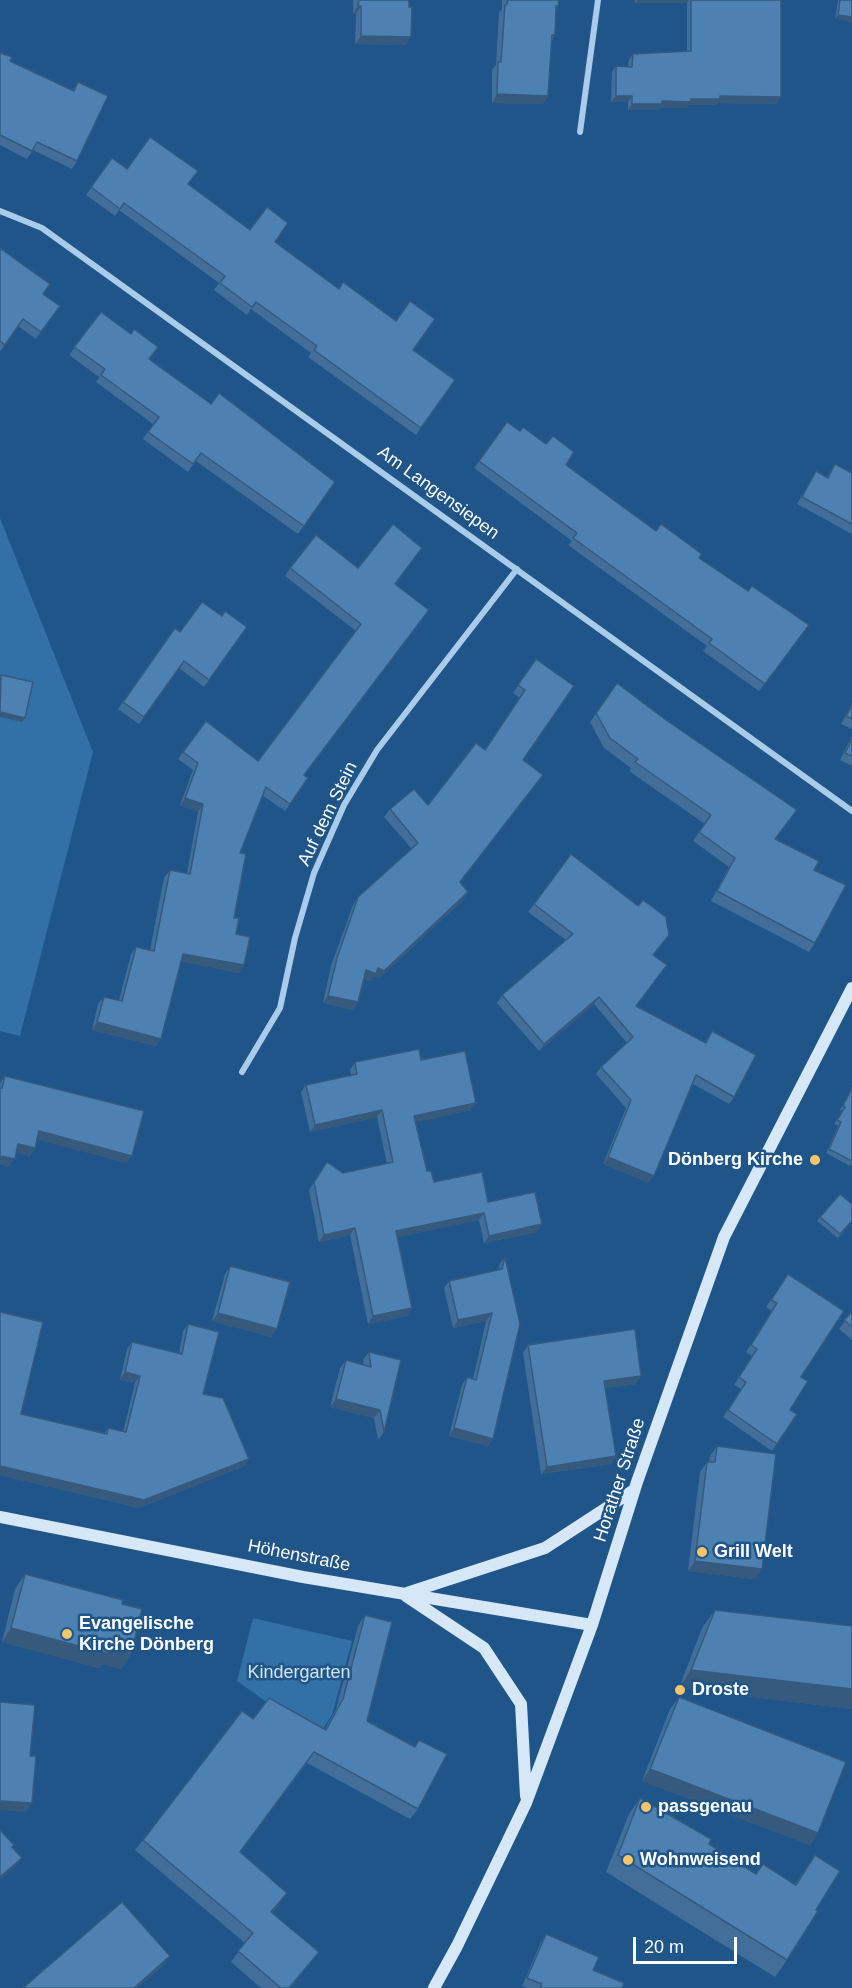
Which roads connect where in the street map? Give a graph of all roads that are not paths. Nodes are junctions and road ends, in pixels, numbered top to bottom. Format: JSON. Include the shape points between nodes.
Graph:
{"nodes":[{"id":1,"x":598,"y":0,"type":"edge"},
{"id":2,"x":580,"y":132,"type":"dead end"},
{"id":3,"x":0,"y":211,"type":"edge"},
{"id":4,"x":517,"y":569,"type":"junction"},
{"id":5,"x":852,"y":811,"type":"edge"},
{"id":6,"x":852,"y":988,"type":"edge"},
{"id":7,"x":242,"y":1072,"type":"dead end"},
{"id":8,"x":634,"y":1490,"type":"junction"},
{"id":9,"x":0,"y":1516,"type":"edge"},
{"id":10,"x":403,"y":1594,"type":"junction"},
{"id":11,"x":592,"y":1624,"type":"junction"},
{"id":12,"x":526,"y":1803,"type":"junction"},
{"id":13,"x":434,"y":1988,"type":"edge"}],
"edges":[{"from":1,"to":2,"type":"street"},
{"from":3,"to":4,"type":"street","name":"Am Langensiepen","via":[[42,228]]},
{"from":4,"to":5,"type":"street","name":"Am Langensiepen"},
{"from":4,"to":7,"type":"street","name":"Auf dem Stein","via":[[376,750],[344,805],[314,873],[280,1008]]},
{"from":6,"to":8,"type":"main road","name":"Horather Straße","via":[[724,1237]]},
{"from":8,"to":10,"type":"main road","via":[[544,1548]]},
{"from":8,"to":11,"type":"main road","name":"Horather Straße"},
{"from":9,"to":10,"type":"main road","name":"Höhenstraße"},
{"from":10,"to":11,"type":"main road","name":"Höhenstraße"},
{"from":10,"to":12,"type":"main road","via":[[484,1648],[521,1704]]},
{"from":11,"to":12,"type":"main road","name":"Horather Straße"},
{"from":12,"to":13,"type":"main road","name":"Horather Straße"}]}
